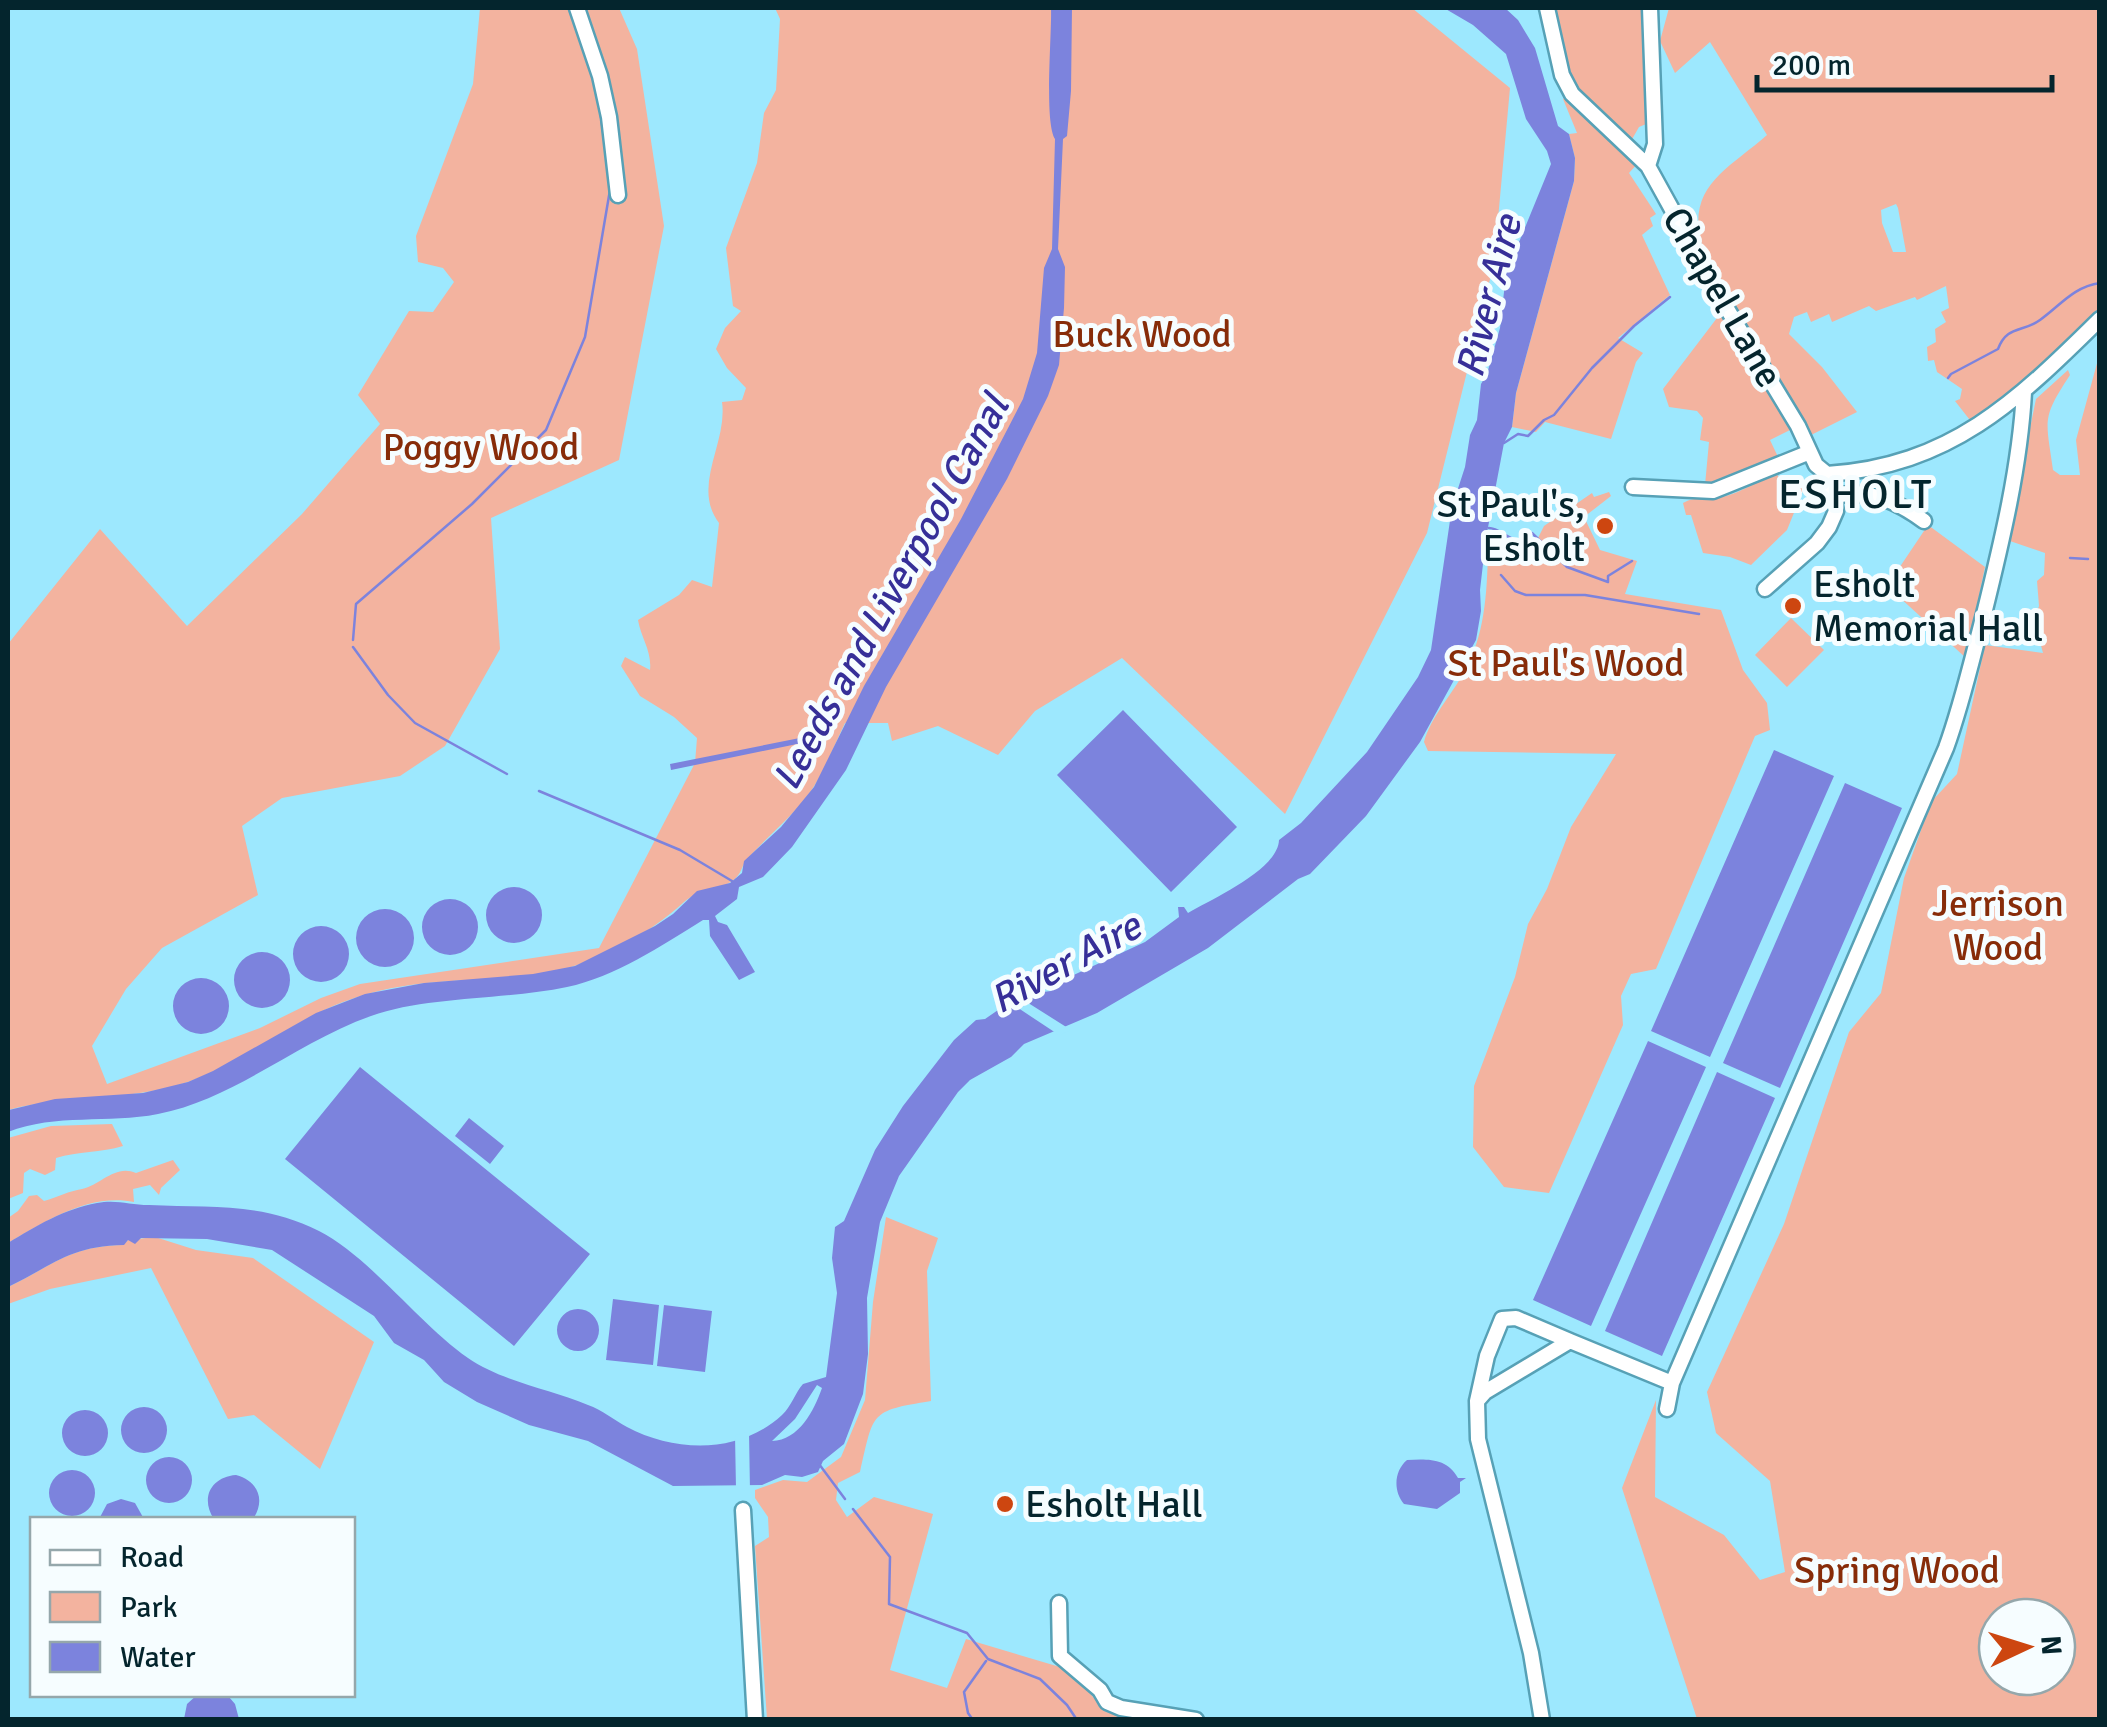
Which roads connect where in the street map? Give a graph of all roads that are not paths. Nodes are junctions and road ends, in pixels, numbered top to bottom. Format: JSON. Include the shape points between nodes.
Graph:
{"nodes":[{"id":1,"x":577,"y":8,"type":"edge"},
{"id":2,"x":1547,"y":8,"type":"edge"},
{"id":3,"x":1650,"y":8,"type":"edge"},
{"id":4,"x":1648,"y":166,"type":"junction"},
{"id":5,"x":618,"y":194,"type":"dead end"},
{"id":6,"x":2100,"y":320,"type":"edge"},
{"id":7,"x":2024,"y":392,"type":"junction"},
{"id":8,"x":1810,"y":452,"type":"junction"},
{"id":9,"x":1826,"y":474,"type":"junction"},
{"id":10,"x":1643,"y":491,"type":"dead end"},
{"id":11,"x":1834,"y":496,"type":"junction"},
{"id":12,"x":1924,"y":521,"type":"dead end"},
{"id":13,"x":1766,"y":589,"type":"dead end"},
{"id":14,"x":1570,"y":1341,"type":"junction"},
{"id":15,"x":1672,"y":1382,"type":"junction"},
{"id":16,"x":1477,"y":1402,"type":"junction"},
{"id":17,"x":1667,"y":1409,"type":"dead end"},
{"id":18,"x":743,"y":1510,"type":"dead end"},
{"id":19,"x":1059,"y":1603,"type":"dead end"},
{"id":20,"x":755,"y":1720,"type":"edge"},
{"id":21,"x":1196,"y":1720,"type":"edge"},
{"id":22,"x":1542,"y":1720,"type":"edge"}],
"edges":[{"from":1,"to":5,"type":"street","via":[[606,103]]},
{"from":2,"to":4,"type":"street","name":"Chapel Lane","via":[[1572,94]]},
{"from":3,"to":4,"type":"street","via":[[1655,144]]},
{"from":4,"to":8,"type":"street","name":"Chapel Lane"},
{"from":6,"to":7,"type":"street"},
{"from":7,"to":9,"type":"street","via":[[1946,445]]},
{"from":7,"to":15,"type":"street","via":[[1996,564],[1946,748]]},
{"from":8,"to":9,"type":"street","name":"Chapel Lane"},
{"from":8,"to":10,"type":"street","via":[[1713,491]]},
{"from":9,"to":11,"type":"street","name":"Chapel Lane"},
{"from":11,"to":12,"type":"street","via":[[1887,497]]},
{"from":11,"to":13,"type":"street","via":[[1830,527]]},
{"from":14,"to":15,"type":"street"},
{"from":14,"to":16,"type":"street"},
{"from":14,"to":16,"type":"street","via":[[1516,1318],[1502,1319]]},
{"from":15,"to":17,"type":"street"},
{"from":16,"to":22,"type":"street","via":[[1478,1439]]},
{"from":18,"to":20,"type":"street"},
{"from":19,"to":21,"type":"street","via":[[1060,1656],[1108,1702]]}]}
